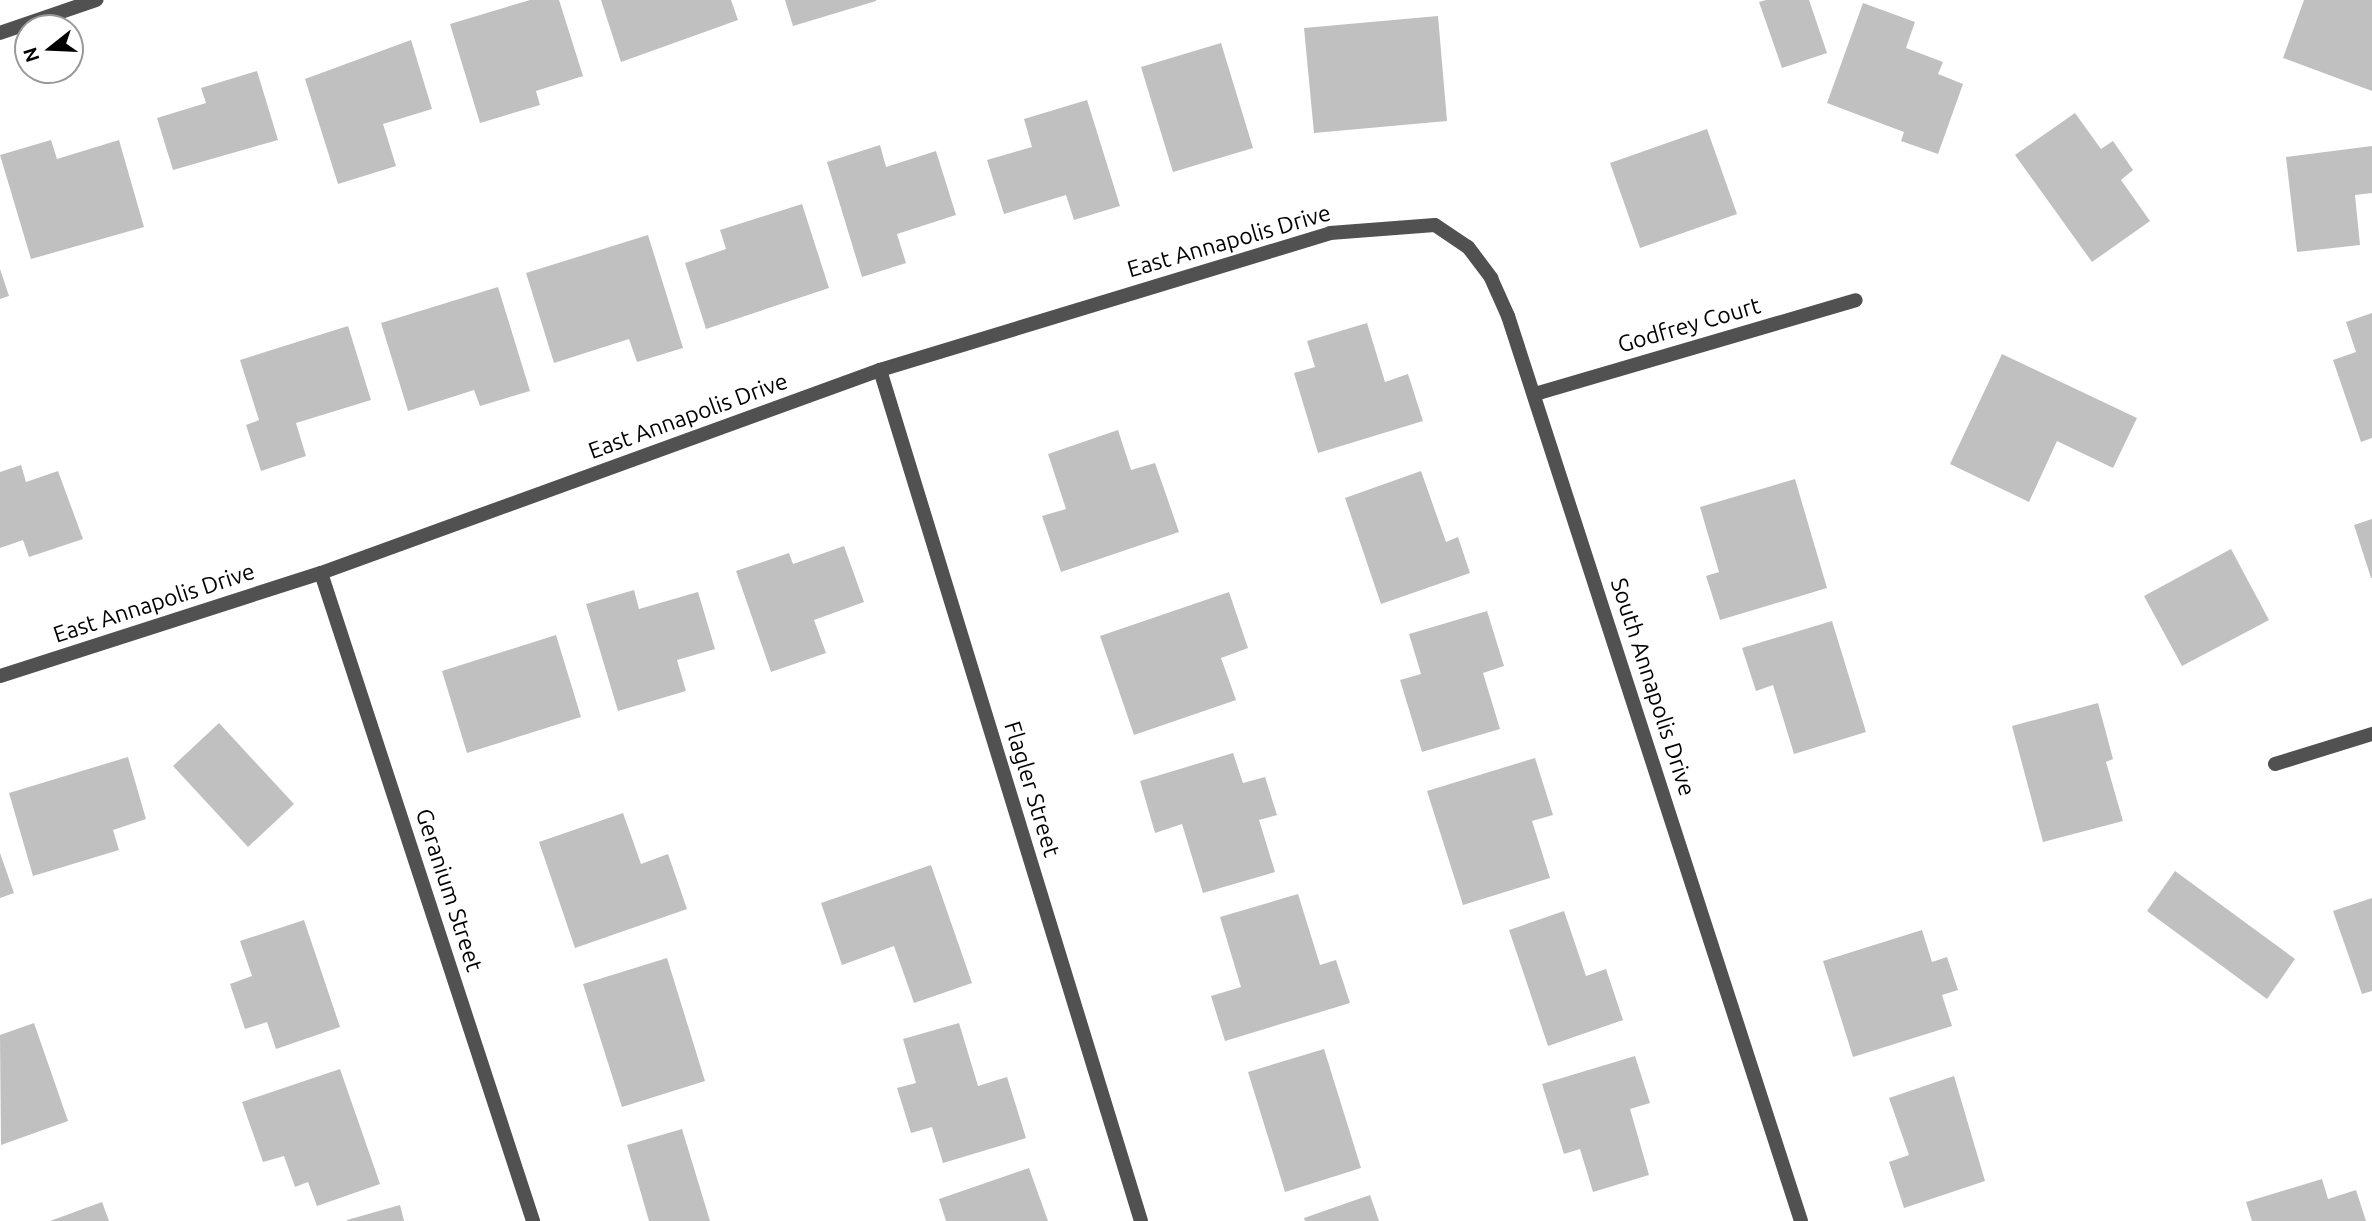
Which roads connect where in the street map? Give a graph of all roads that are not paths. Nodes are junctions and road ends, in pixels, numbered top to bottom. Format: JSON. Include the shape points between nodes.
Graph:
{"nodes":[{"id":1,"x":96,"y":0,"type":"edge"},
{"id":2,"x":0,"y":33,"type":"edge"},
{"id":3,"x":1398,"y":225,"type":"joint"},
{"id":4,"x":1856,"y":300,"type":"dead end"},
{"id":5,"x":880,"y":370,"type":"junction"},
{"id":6,"x":1535,"y":394,"type":"junction"},
{"id":7,"x":321,"y":573,"type":"junction"},
{"id":8,"x":0,"y":676,"type":"edge"},
{"id":9,"x":2372,"y":734,"type":"edge"},
{"id":10,"x":2275,"y":764,"type":"dead end"},
{"id":11,"x":533,"y":1221,"type":"edge"},
{"id":12,"x":1141,"y":1221,"type":"edge"},
{"id":13,"x":1801,"y":1221,"type":"edge"}],
"edges":[{"from":1,"to":2,"type":"street"},
{"from":3,"to":5,"type":"street","name":"East Annapolis Drive","via":[[1330,233]]},
{"from":3,"to":6,"type":"street","name":"South Annapolis Drive","via":[[1435,225],[1468,247],[1491,278]]},
{"from":4,"to":6,"type":"street","name":"Godfrey Court"},
{"from":5,"to":7,"type":"street","name":"East Annapolis Drive"},
{"from":5,"to":12,"type":"street","name":"Flagler Street"},
{"from":6,"to":13,"type":"street","name":"South Annapolis Drive"},
{"from":7,"to":8,"type":"street","name":"East Annapolis Drive"},
{"from":7,"to":11,"type":"street","name":"Geranium Street"},
{"from":9,"to":10,"type":"street"}]}
